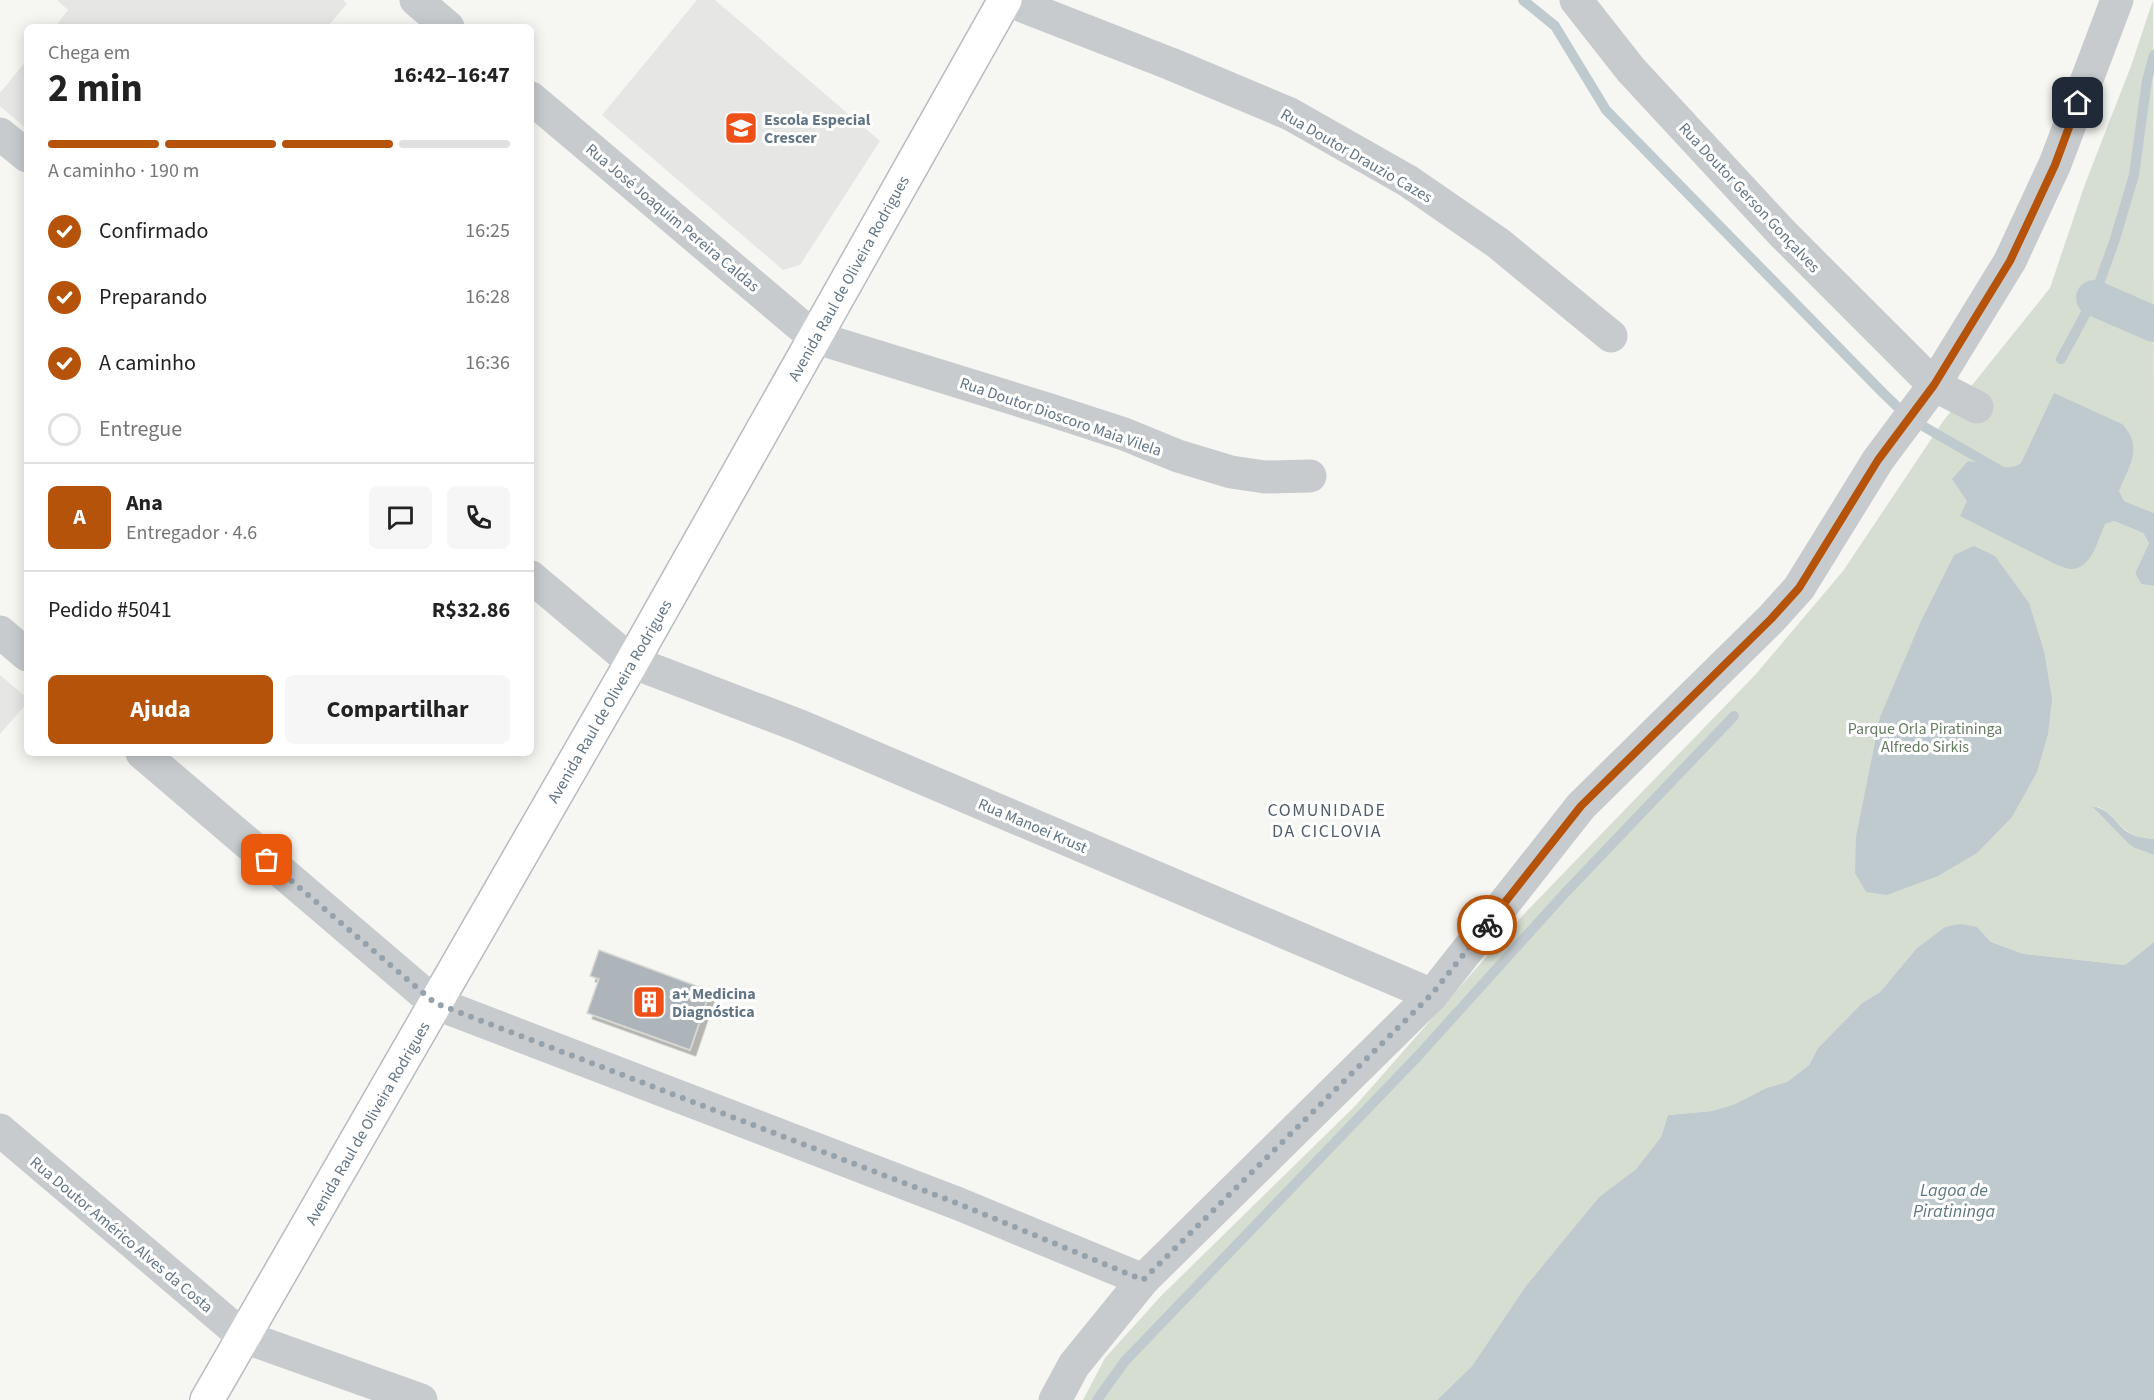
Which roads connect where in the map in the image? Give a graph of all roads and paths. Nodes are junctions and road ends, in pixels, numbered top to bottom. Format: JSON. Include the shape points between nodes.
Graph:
{"nodes":[{"id":1,"x":416,"y":0,"type":"edge"},
{"id":2,"x":1006,"y":0,"type":"edge"},
{"id":3,"x":1576,"y":0,"type":"edge"},
{"id":4,"x":2117,"y":0,"type":"edge"},
{"id":5,"x":444,"y":24,"type":"edge"},
{"id":6,"x":534,"y":101,"type":"edge"},
{"id":7,"x":0,"y":134,"type":"edge"},
{"id":8,"x":24,"y":154,"type":"edge"},
{"id":9,"x":1611,"y":336,"type":"dead end"},
{"id":10,"x":814,"y":337,"type":"junction"},
{"id":11,"x":1934,"y":385,"type":"junction"},
{"id":12,"x":1977,"y":407,"type":"dead end"},
{"id":13,"x":1310,"y":476,"type":"dead end"},
{"id":14,"x":534,"y":580,"type":"edge"},
{"id":15,"x":0,"y":632,"type":"edge"},
{"id":16,"x":24,"y":652,"type":"edge"},
{"id":17,"x":632,"y":662,"type":"junction"},
{"id":18,"x":146,"y":756,"type":"edge"},
{"id":19,"x":1432,"y":994,"type":"junction"},
{"id":20,"x":435,"y":1003,"type":"junction"},
{"id":21,"x":0,"y":1130,"type":"edge"},
{"id":22,"x":1143,"y":1280,"type":"junction"},
{"id":23,"x":244,"y":1337,"type":"junction"},
{"id":24,"x":207,"y":1400,"type":"edge"},
{"id":25,"x":421,"y":1400,"type":"edge"},
{"id":26,"x":1055,"y":1400,"type":"edge"}],
"edges":[{"from":1,"to":5,"type":"street"},
{"from":2,"to":9,"type":"street","name":"Rua Doutor Drauzio Cazes","via":[[1290,114],[1408,181],[1497,243]]},
{"from":2,"to":10,"type":"main road","name":"Avenida Raul de Oliveira Rodrigues"},
{"from":3,"to":11,"type":"street","name":"Rua Doutor Gerson Gonçalves","via":[[1632,70],[1737,186]]},
{"from":4,"to":11,"type":"street","via":[[2055,165],[2010,261]]},
{"from":6,"to":10,"type":"street","name":"Rua José Joaquim Pereira Caldas"},
{"from":7,"to":8,"type":"street"},
{"from":10,"to":13,"type":"street","name":"Rua Doutor Dioscoro Maia Vilela","via":[[1047,409],[1231,472],[1265,477]]},
{"from":10,"to":17,"type":"main road","name":"Avenida Raul de Oliveira Rodrigues"},
{"from":11,"to":12,"type":"street","name":"Rua Doutor Gerson Gonçalves"},
{"from":11,"to":19,"type":"street","via":[[1878,460],[1799,588],[1581,806]]},
{"from":14,"to":17,"type":"street","name":"Rua Manoei Krust"},
{"from":15,"to":16,"type":"street"},
{"from":17,"to":19,"type":"street","name":"Rua Manoei Krust","via":[[800,726]]},
{"from":17,"to":20,"type":"main road","name":"Avenida Raul de Oliveira Rodrigues"},
{"from":18,"to":20,"type":"street"},
{"from":19,"to":22,"type":"street"},
{"from":20,"to":22,"type":"street","via":[[948,1200]]},
{"from":20,"to":23,"type":"main road","name":"Avenida Raul de Oliveira Rodrigues"},
{"from":21,"to":23,"type":"street","name":"Rua Doutor Américo Alves da Costa"},
{"from":22,"to":26,"type":"street","via":[[1074,1365]]},
{"from":23,"to":24,"type":"main road","name":"Avenida Raul de Oliveira Rodrigues"},
{"from":23,"to":25,"type":"street"}]}
